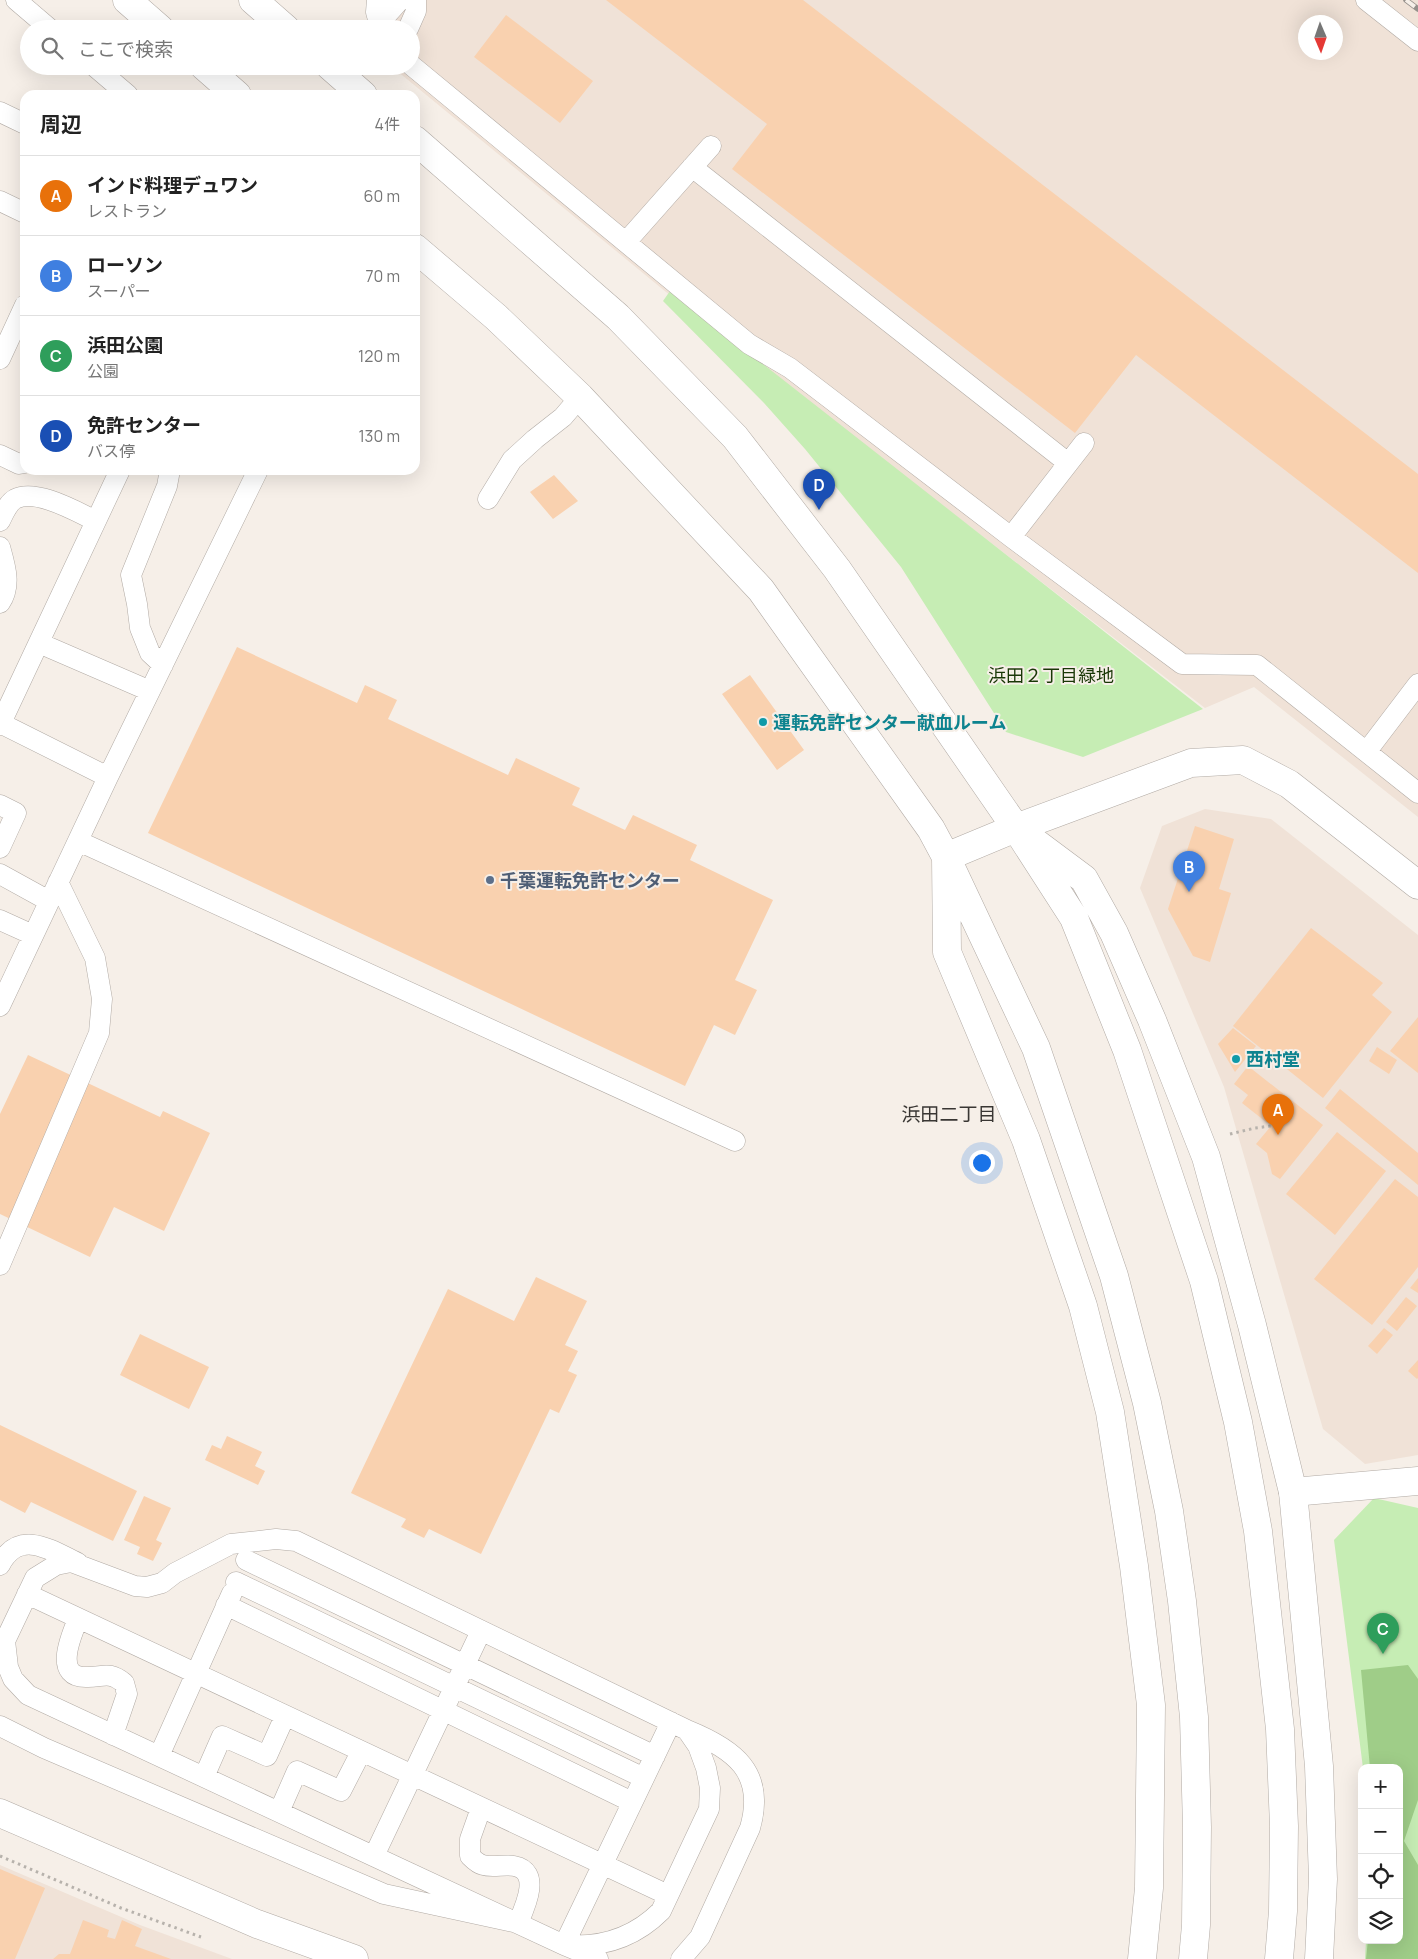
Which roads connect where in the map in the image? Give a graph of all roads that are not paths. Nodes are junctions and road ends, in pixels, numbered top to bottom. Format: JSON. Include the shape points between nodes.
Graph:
{"nodes":[{"id":1,"x":16,"y":0,"type":"edge"},
{"id":2,"x":127,"y":0,"type":"edge"},
{"id":3,"x":253,"y":0,"type":"edge"},
{"id":4,"x":377,"y":0,"type":"edge"},
{"id":5,"x":400,"y":0,"type":"edge"},
{"id":6,"x":416,"y":0,"type":"edge"},
{"id":7,"x":1366,"y":0,"type":"edge"},
{"id":8,"x":39,"y":20,"type":"edge"},
{"id":9,"x":150,"y":20,"type":"edge"},
{"id":10,"x":276,"y":20,"type":"edge"},
{"id":11,"x":377,"y":20,"type":"edge"},
{"id":12,"x":382,"y":20,"type":"edge"},
{"id":13,"x":412,"y":20,"type":"edge"},
{"id":14,"x":1418,"y":41,"type":"edge"},
{"id":15,"x":420,"y":72,"type":"edge"},
{"id":16,"x":105,"y":75,"type":"edge"},
{"id":17,"x":214,"y":75,"type":"edge"},
{"id":18,"x":344,"y":75,"type":"edge"},
{"id":19,"x":122,"y":90,"type":"edge"},
{"id":20,"x":231,"y":90,"type":"edge"},
{"id":21,"x":358,"y":90,"type":"edge"},
{"id":22,"x":0,"y":112,"type":"edge"},
{"id":23,"x":20,"y":122,"type":"edge"},
{"id":24,"x":420,"y":144,"type":"edge"},
{"id":25,"x":711,"y":146,"type":"dead end"},
{"id":26,"x":692,"y":167,"type":"junction"},
{"id":27,"x":0,"y":201,"type":"edge"},
{"id":28,"x":20,"y":211,"type":"edge"},
{"id":29,"x":626,"y":242,"type":"junction"},
{"id":30,"x":420,"y":252,"type":"edge"},
{"id":31,"x":20,"y":316,"type":"edge"},
{"id":32,"x":0,"y":359,"type":"edge"},
{"id":33,"x":580,"y":397,"type":"junction"},
{"id":34,"x":1084,"y":443,"type":"dead end"},
{"id":35,"x":0,"y":455,"type":"edge"},
{"id":36,"x":1068,"y":463,"type":"junction"},
{"id":37,"x":20,"y":464,"type":"edge"},
{"id":38,"x":118,"y":475,"type":"edge"},
{"id":39,"x":169,"y":475,"type":"edge"},
{"id":40,"x":256,"y":475,"type":"edge"},
{"id":41,"x":488,"y":499,"type":"dead end"},
{"id":42,"x":0,"y":521,"type":"edge"},
{"id":43,"x":96,"y":521,"type":"junction"},
{"id":44,"x":1011,"y":537,"type":"junction"},
{"id":45,"x":0,"y":547,"type":"edge"},
{"id":46,"x":0,"y":603,"type":"edge"},
{"id":47,"x":38,"y":643,"type":"junction"},
{"id":48,"x":163,"y":665,"type":"junction"},
{"id":49,"x":1418,"y":684,"type":"edge"},
{"id":50,"x":150,"y":691,"type":"junction"},
{"id":51,"x":0,"y":724,"type":"edge"},
{"id":52,"x":1367,"y":752,"type":"junction"},
{"id":53,"x":108,"y":777,"type":"junction"},
{"id":54,"x":1418,"y":793,"type":"edge"},
{"id":55,"x":0,"y":806,"type":"edge"},
{"id":56,"x":1016,"y":828,"type":"junction"},
{"id":57,"x":78,"y":841,"type":"junction"},
{"id":58,"x":0,"y":848,"type":"edge"},
{"id":59,"x":946,"y":857,"type":"junction"},
{"id":60,"x":0,"y":874,"type":"edge"},
{"id":61,"x":58,"y":882,"type":"junction"},
{"id":62,"x":1418,"y":885,"type":"edge"},
{"id":63,"x":49,"y":901,"type":"junction"},
{"id":64,"x":0,"y":920,"type":"edge"},
{"id":65,"x":34,"y":935,"type":"junction"},
{"id":66,"x":0,"y":1006,"type":"edge"},
{"id":67,"x":735,"y":1141,"type":"dead end"},
{"id":68,"x":0,"y":1266,"type":"edge"},
{"id":69,"x":1418,"y":1481,"type":"edge"},
{"id":70,"x":1293,"y":1492,"type":"junction"},
{"id":71,"x":255,"y":1541,"type":"junction"},
{"id":72,"x":246,"y":1560,"type":"junction"},
{"id":73,"x":0,"y":1565,"type":"edge"},
{"id":74,"x":85,"y":1566,"type":"junction"},
{"id":75,"x":236,"y":1582,"type":"junction"},
{"id":76,"x":27,"y":1594,"type":"junction"},
{"id":77,"x":226,"y":1605,"type":"junction"},
{"id":78,"x":78,"y":1619,"type":"junction"},
{"id":79,"x":481,"y":1631,"type":"junction"},
{"id":80,"x":465,"y":1665,"type":"junction"},
{"id":81,"x":196,"y":1674,"type":"junction"},
{"id":82,"x":454,"y":1687,"type":"junction"},
{"id":83,"x":443,"y":1711,"type":"junction"},
{"id":84,"x":286,"y":1716,"type":"junction"},
{"id":85,"x":0,"y":1726,"type":"edge"},
{"id":86,"x":679,"y":1726,"type":"junction"},
{"id":87,"x":113,"y":1735,"type":"junction"},
{"id":88,"x":361,"y":1752,"type":"junction"},
{"id":89,"x":159,"y":1756,"type":"junction"},
{"id":90,"x":655,"y":1756,"type":"junction"},
{"id":91,"x":413,"y":1776,"type":"junction"},
{"id":92,"x":204,"y":1777,"type":"junction"},
{"id":93,"x":644,"y":1778,"type":"junction"},
{"id":94,"x":632,"y":1802,"type":"junction"},
{"id":95,"x":481,"y":1808,"type":"junction"},
{"id":96,"x":279,"y":1812,"type":"junction"},
{"id":97,"x":0,"y":1813,"type":"edge"},
{"id":98,"x":374,"y":1856,"type":"junction"},
{"id":99,"x":602,"y":1865,"type":"junction"},
{"id":100,"x":668,"y":1896,"type":"junction"},
{"id":101,"x":518,"y":1923,"type":"junction"},
{"id":102,"x":564,"y":1944,"type":"junction"},
{"id":103,"x":354,"y":1959,"type":"edge"},
{"id":104,"x":598,"y":1959,"type":"edge"},
{"id":105,"x":681,"y":1959,"type":"edge"},
{"id":106,"x":1142,"y":1959,"type":"edge"},
{"id":107,"x":1193,"y":1959,"type":"edge"},
{"id":108,"x":1280,"y":1959,"type":"edge"},
{"id":109,"x":1319,"y":1959,"type":"edge"}],
"edges":[{"from":1,"to":8,"type":"lane"},
{"from":2,"to":9,"type":"street"},
{"from":3,"to":10,"type":"street"},
{"from":4,"to":11,"type":"lane"},
{"from":5,"to":12,"type":"lane"},
{"from":6,"to":13,"type":"lane"},
{"from":7,"to":14,"type":"lane"},
{"from":15,"to":29,"type":"lane"},
{"from":16,"to":19,"type":"lane"},
{"from":17,"to":20,"type":"street"},
{"from":18,"to":21,"type":"street"},
{"from":22,"to":23,"type":"lane"},
{"from":24,"to":56,"type":"street","via":[[618,316],[735,437],[837,569]]},
{"from":25,"to":26,"type":"lane"},
{"from":26,"to":29,"type":"lane"},
{"from":26,"to":36,"type":"lane"},
{"from":27,"to":28,"type":"lane"},
{"from":29,"to":44,"type":"lane","via":[[749,344],[790,368]]},
{"from":30,"to":33,"type":"street","via":[[496,317]]},
{"from":31,"to":32,"type":"lane"},
{"from":33,"to":41,"type":"lane","via":[[563,417],[512,460]]},
{"from":33,"to":59,"type":"street","via":[[760,590],[931,829]]},
{"from":34,"to":36,"type":"lane"},
{"from":35,"to":37,"type":"lane"},
{"from":36,"to":44,"type":"lane"},
{"from":38,"to":43,"type":"lane"},
{"from":39,"to":48,"type":"lane","via":[[131,575],[140,628],[150,653]]},
{"from":40,"to":48,"type":"lane"},
{"from":42,"to":43,"type":"lane","via":[[16,498],[43,497]]},
{"from":43,"to":47,"type":"lane"},
{"from":44,"to":52,"type":"lane","via":[[1182,664],[1257,665]]},
{"from":45,"to":46,"type":"lane","via":[[8,582]]},
{"from":47,"to":50,"type":"lane"},
{"from":47,"to":51,"type":"lane"},
{"from":48,"to":50,"type":"lane"},
{"from":49,"to":52,"type":"lane"},
{"from":50,"to":53,"type":"lane"},
{"from":51,"to":53,"type":"lane"},
{"from":52,"to":54,"type":"lane"},
{"from":53,"to":57,"type":"lane"},
{"from":55,"to":58,"type":"lane","via":[[16,813]]},
{"from":56,"to":59,"type":"street"},
{"from":56,"to":62,"type":"street","via":[[1191,763],[1243,760],[1289,784]]},
{"from":56,"to":70,"type":"street","via":[[1084,879],[1114,933],[1152,1020],[1206,1157]]},
{"from":56,"to":108,"type":"street","via":[[1074,918],[1127,1050],[1204,1281],[1238,1422],[1258,1531],[1280,1729],[1284,1835]]},
{"from":57,"to":61,"type":"lane"},
{"from":57,"to":67,"type":"lane"},
{"from":59,"to":106,"type":"street","via":[[947,952],[1026,1140],[1082,1306],[1110,1412],[1151,1705],[1149,1888]]},
{"from":59,"to":107,"type":"street","via":[[1036,1048],[1114,1276],[1147,1403],[1169,1511],[1194,1717],[1197,1837]]},
{"from":60,"to":63,"type":"lane"},
{"from":61,"to":63,"type":"lane"},
{"from":61,"to":68,"type":"lane","via":[[94,958],[102,999],[98,1033]]},
{"from":63,"to":65,"type":"lane"},
{"from":64,"to":65,"type":"lane"},
{"from":65,"to":66,"type":"lane"},
{"from":69,"to":70,"type":"street"},
{"from":70,"to":109,"type":"street","via":[[1319,1766],[1323,1879]]},
{"from":71,"to":72,"type":"lane"},
{"from":71,"to":74,"type":"lane","via":[[231,1544],[162,1583],[147,1587],[136,1586]]},
{"from":71,"to":79,"type":"lane","via":[[296,1540]]},
{"from":72,"to":75,"type":"lane"},
{"from":72,"to":80,"type":"lane"},
{"from":73,"to":74,"type":"lane","via":[[10,1552],[30,1544]]},
{"from":74,"to":76,"type":"lane","via":[[71,1562],[56,1565],[35,1578]]},
{"from":75,"to":77,"type":"lane"},
{"from":75,"to":82,"type":"lane"},
{"from":76,"to":78,"type":"lane"},
{"from":76,"to":87,"type":"lane","via":[[5,1641],[13,1679],[28,1695]]},
{"from":77,"to":81,"type":"lane"},
{"from":77,"to":83,"type":"lane"},
{"from":78,"to":81,"type":"lane"},
{"from":78,"to":87,"type":"lane","via":[[68,1643],[66,1658],[70,1670],[75,1676],[111,1675],[124,1683],[127,1694]]},
{"from":79,"to":80,"type":"lane"},
{"from":79,"to":86,"type":"lane"},
{"from":80,"to":82,"type":"lane"},
{"from":80,"to":90,"type":"lane"},
{"from":81,"to":84,"type":"lane"},
{"from":81,"to":89,"type":"lane"},
{"from":82,"to":83,"type":"lane"},
{"from":82,"to":93,"type":"lane"},
{"from":83,"to":91,"type":"lane"},
{"from":83,"to":94,"type":"lane"},
{"from":84,"to":88,"type":"lane"},
{"from":84,"to":92,"type":"lane","via":[[267,1756],[222,1736]]},
{"from":85,"to":101,"type":"lane","via":[[44,1748],[384,1894]]},
{"from":86,"to":90,"type":"lane"},
{"from":86,"to":100,"type":"lane","via":[[698,1746],[706,1768],[710,1788],[709,1809]]},
{"from":86,"to":105,"type":"lane","via":[[712,1740],[739,1760],[748,1771],[754,1813],[700,1937]]},
{"from":87,"to":89,"type":"lane"},
{"from":88,"to":91,"type":"lane"},
{"from":88,"to":96,"type":"lane","via":[[341,1791],[297,1771]]},
{"from":89,"to":92,"type":"lane"},
{"from":90,"to":93,"type":"lane"},
{"from":91,"to":95,"type":"lane"},
{"from":91,"to":98,"type":"lane"},
{"from":92,"to":96,"type":"lane"},
{"from":93,"to":94,"type":"lane"},
{"from":94,"to":99,"type":"lane"},
{"from":95,"to":99,"type":"lane"},
{"from":95,"to":101,"type":"lane","via":[[470,1839],[470,1856],[482,1865],[514,1866],[528,1874],[529,1894]]},
{"from":96,"to":98,"type":"lane"},
{"from":97,"to":103,"type":"street","via":[[257,1924]]},
{"from":98,"to":101,"type":"lane"},
{"from":99,"to":100,"type":"lane"},
{"from":99,"to":102,"type":"lane"},
{"from":100,"to":102,"type":"lane","via":[[661,1911],[631,1934],[585,1947]]},
{"from":101,"to":102,"type":"lane"},
{"from":102,"to":104,"type":"lane"}]}
